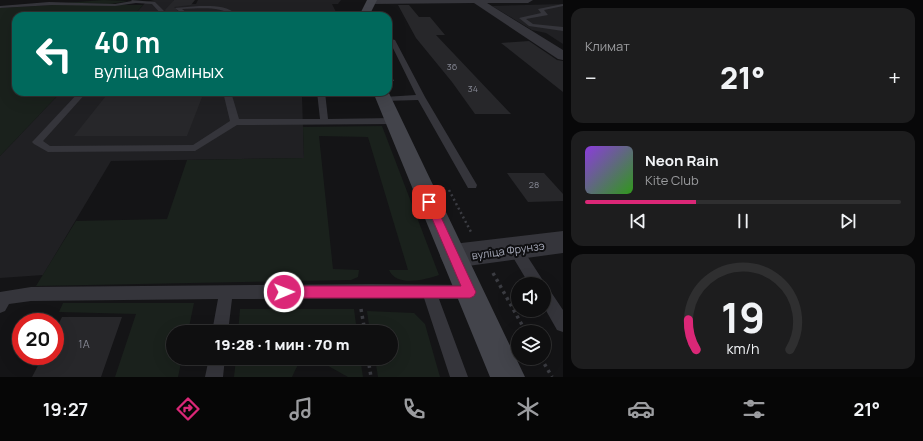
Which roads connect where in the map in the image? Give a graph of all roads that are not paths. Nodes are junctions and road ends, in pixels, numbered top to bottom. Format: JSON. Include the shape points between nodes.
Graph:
{"nodes":[{"id":1,"x":81,"y":0,"type":"edge"},
{"id":2,"x":86,"y":0,"type":"edge"},
{"id":3,"x":528,"y":0,"type":"edge"},
{"id":4,"x":135,"y":1,"type":"edge"},
{"id":5,"x":372,"y":1,"type":"edge"},
{"id":6,"x":460,"y":1,"type":"edge"},
{"id":7,"x":476,"y":1,"type":"edge"},
{"id":8,"x":49,"y":3,"type":"junction"},
{"id":9,"x":563,"y":6,"type":"edge"},
{"id":10,"x":0,"y":7,"type":"edge"},
{"id":11,"x":162,"y":12,"type":"edge"},
{"id":12,"x":182,"y":12,"type":"edge"},
{"id":13,"x":232,"y":12,"type":"edge"},
{"id":14,"x":366,"y":12,"type":"edge"},
{"id":15,"x":563,"y":29,"type":"edge"},
{"id":16,"x":392,"y":44,"type":"edge"},
{"id":17,"x":563,"y":56,"type":"edge"},
{"id":18,"x":79,"y":96,"type":"edge"},
{"id":19,"x":228,"y":96,"type":"edge"},
{"id":20,"x":321,"y":96,"type":"edge"},
{"id":21,"x":389,"y":96,"type":"edge"},
{"id":22,"x":421,"y":97,"type":"junction"},
{"id":23,"x":324,"y":120,"type":"junction"},
{"id":24,"x":394,"y":120,"type":"junction"},
{"id":25,"x":235,"y":122,"type":"junction"},
{"id":26,"x":472,"y":184,"type":"dead end"},
{"id":27,"x":563,"y":242,"type":"edge"},
{"id":28,"x":515,"y":249,"type":"junction"},
{"id":29,"x":453,"y":256,"type":"junction"},
{"id":30,"x":533,"y":277,"type":"edge"},
{"id":31,"x":429,"y":292,"type":"junction"},
{"id":32,"x":470,"y":292,"type":"junction"},
{"id":33,"x":226,"y":293,"type":"junction"},
{"id":34,"x":551,"y":305,"type":"edge"},
{"id":35,"x":0,"y":306,"type":"edge"},
{"id":36,"x":563,"y":324,"type":"edge"},
{"id":37,"x":221,"y":325,"type":"edge"},
{"id":38,"x":216,"y":365,"type":"edge"},
{"id":39,"x":214,"y":377,"type":"edge"},
{"id":40,"x":459,"y":377,"type":"edge"},
{"id":41,"x":508,"y":377,"type":"edge"}],
"edges":[{"from":1,"to":2,"type":"lane"},
{"from":1,"to":8,"type":"lane"},
{"from":3,"to":7,"type":"street"},
{"from":4,"to":8,"type":"lane","via":[[116,5]]},
{"from":4,"to":11,"type":"lane","via":[[153,3]]},
{"from":5,"to":6,"type":"street"},
{"from":5,"to":14,"type":"main road"},
{"from":6,"to":7,"type":"street"},
{"from":7,"to":17,"type":"street"},
{"from":8,"to":10,"type":"lane"},
{"from":9,"to":15,"type":"lane","via":[[540,10],[546,14],[522,18],[531,25]]},
{"from":12,"to":13,"type":"lane","via":[[177,8],[223,8]]},
{"from":16,"to":22,"type":"lane"},
{"from":18,"to":25,"type":"lane","via":[[37,142],[48,149],[194,148]]},
{"from":19,"to":25,"type":"lane"},
{"from":20,"to":23,"type":"lane"},
{"from":21,"to":22,"type":"lane"},
{"from":21,"to":24,"type":"main road"},
{"from":22,"to":26,"type":"lane"},
{"from":23,"to":24,"type":"lane"},
{"from":23,"to":25,"type":"lane"},
{"from":24,"to":29,"type":"main road"},
{"from":27,"to":28,"type":"street","name":"вуліца Фрунзэ"},
{"from":28,"to":29,"type":"street","name":"вуліца Фрунзэ"},
{"from":28,"to":30,"type":"lane"},
{"from":29,"to":32,"type":"main road"},
{"from":31,"to":32,"type":"lane"},
{"from":31,"to":33,"type":"lane"},
{"from":31,"to":40,"type":"lane"},
{"from":32,"to":41,"type":"main road"},
{"from":33,"to":35,"type":"lane","via":[[31,294],[5,297]]},
{"from":33,"to":37,"type":"lane"},
{"from":34,"to":36,"type":"lane"},
{"from":38,"to":39,"type":"lane"}]}
